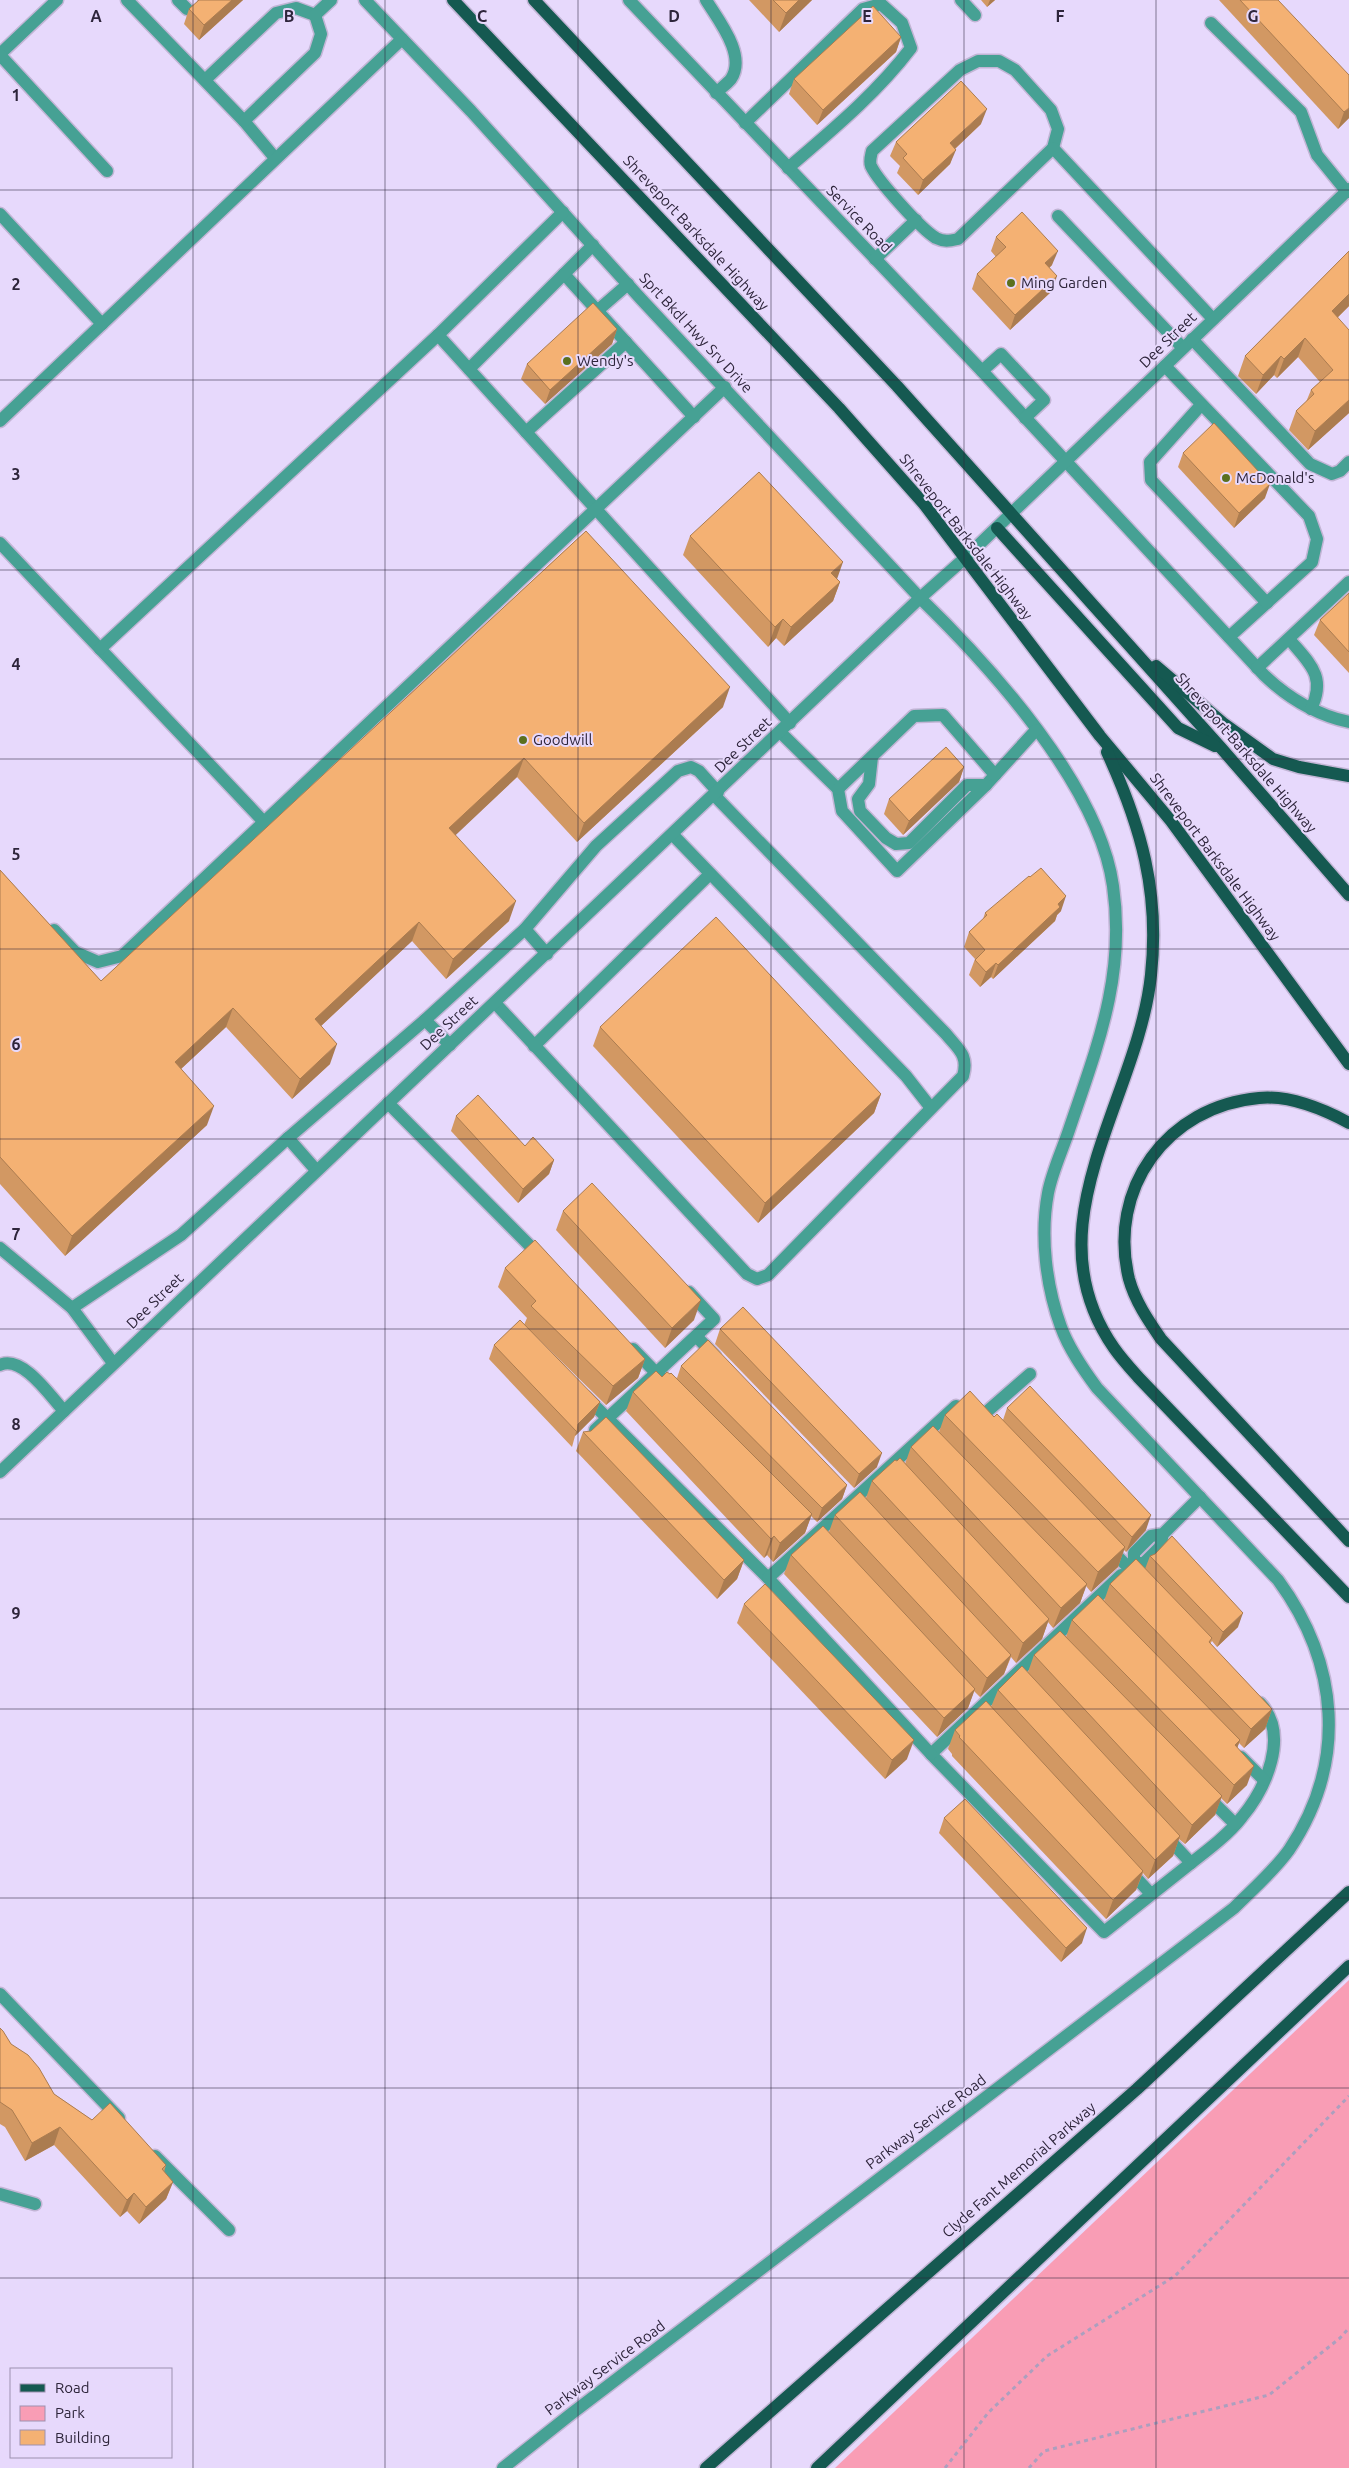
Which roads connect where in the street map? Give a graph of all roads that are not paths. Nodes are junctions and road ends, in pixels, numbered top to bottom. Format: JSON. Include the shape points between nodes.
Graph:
{"nodes":[{"id":1,"x":57,"y":0,"type":"edge"},
{"id":2,"x":127,"y":0,"type":"edge"},
{"id":3,"x":331,"y":0,"type":"edge"},
{"id":4,"x":365,"y":0,"type":"edge"},
{"id":5,"x":453,"y":0,"type":"edge"},
{"id":6,"x":534,"y":0,"type":"edge"},
{"id":7,"x":629,"y":0,"type":"edge"},
{"id":8,"x":706,"y":0,"type":"edge"},
{"id":9,"x":961,"y":0,"type":"edge"},
{"id":10,"x":315,"y":15,"type":"junction"},
{"id":11,"x":975,"y":15,"type":"dead end"},
{"id":12,"x":1211,"y":23,"type":"dead end"},
{"id":13,"x":402,"y":39,"type":"junction"},
{"id":14,"x":0,"y":54,"type":"edge"},
{"id":15,"x":205,"y":80,"type":"junction"},
{"id":16,"x":716,"y":92,"type":"junction"},
{"id":17,"x":244,"y":121,"type":"junction"},
{"id":18,"x":746,"y":123,"type":"junction"},
{"id":19,"x":1053,"y":148,"type":"junction"},
{"id":20,"x":275,"y":158,"type":"junction"},
{"id":21,"x":788,"y":168,"type":"junction"},
{"id":22,"x":107,"y":171,"type":"dead end"},
{"id":23,"x":1348,"y":191,"type":"edge"},
{"id":24,"x":563,"y":212,"type":"junction"},
{"id":25,"x":0,"y":214,"type":"edge"},
{"id":26,"x":1058,"y":216,"type":"dead end"},
{"id":27,"x":916,"y":220,"type":"junction"},
{"id":28,"x":592,"y":245,"type":"junction"},
{"id":29,"x":874,"y":259,"type":"junction"},
{"id":30,"x":564,"y":274,"type":"junction"},
{"id":31,"x":628,"y":284,"type":"junction"},
{"id":32,"x":597,"y":311,"type":"junction"},
{"id":33,"x":1213,"y":318,"type":"junction"},
{"id":34,"x":102,"y":324,"type":"junction"},
{"id":35,"x":438,"y":335,"type":"junction"},
{"id":36,"x":1192,"y":339,"type":"junction"},
{"id":37,"x":626,"y":342,"type":"junction"},
{"id":38,"x":1183,"y":348,"type":"junction"},
{"id":39,"x":1165,"y":366,"type":"junction"},
{"id":40,"x":469,"y":369,"type":"junction"},
{"id":41,"x":982,"y":371,"type":"junction"},
{"id":42,"x":725,"y":387,"type":"junction"},
{"id":43,"x":1201,"y":404,"type":"junction"},
{"id":44,"x":694,"y":417,"type":"junction"},
{"id":45,"x":1025,"y":418,"type":"junction"},
{"id":46,"x":0,"y":421,"type":"edge"},
{"id":47,"x":526,"y":432,"type":"junction"},
{"id":48,"x":1065,"y":462,"type":"junction"},
{"id":49,"x":1349,"y":462,"type":"edge"},
{"id":50,"x":596,"y":509,"type":"junction"},
{"id":51,"x":1011,"y":514,"type":"junction"},
{"id":52,"x":997,"y":528,"type":"junction"},
{"id":53,"x":0,"y":543,"type":"edge"},
{"id":54,"x":965,"y":558,"type":"junction"},
{"id":55,"x":1349,"y":582,"type":"edge"},
{"id":56,"x":920,"y":598,"type":"junction"},
{"id":57,"x":1267,"y":603,"type":"junction"},
{"id":58,"x":1118,"y":632,"type":"junction"},
{"id":59,"x":1229,"y":637,"type":"junction"},
{"id":60,"x":1289,"y":639,"type":"junction"},
{"id":61,"x":100,"y":649,"type":"junction"},
{"id":62,"x":1257,"y":668,"type":"junction"},
{"id":63,"x":1311,"y":709,"type":"junction"},
{"id":64,"x":1349,"y":722,"type":"edge"},
{"id":65,"x":790,"y":723,"type":"junction"},
{"id":66,"x":1036,"y":730,"type":"junction"},
{"id":67,"x":780,"y":732,"type":"junction"},
{"id":68,"x":1100,"y":736,"type":"junction"},
{"id":69,"x":1222,"y":749,"type":"junction"},
{"id":70,"x":872,"y":757,"type":"junction"},
{"id":71,"x":995,"y":775,"type":"junction"},
{"id":72,"x":1349,"y":776,"type":"edge"},
{"id":73,"x":986,"y":785,"type":"junction"},
{"id":74,"x":838,"y":789,"type":"junction"},
{"id":75,"x":716,"y":793,"type":"junction"},
{"id":76,"x":264,"y":822,"type":"junction"},
{"id":77,"x":673,"y":835,"type":"junction"},
{"id":78,"x":710,"y":874,"type":"junction"},
{"id":79,"x":1349,"y":895,"type":"edge"},
{"id":80,"x":45,"y":919,"type":"edge"},
{"id":81,"x":526,"y":929,"type":"junction"},
{"id":82,"x":547,"y":954,"type":"junction"},
{"id":83,"x":495,"y":1003,"type":"junction"},
{"id":84,"x":425,"y":1020,"type":"junction"},
{"id":85,"x":450,"y":1045,"type":"junction"},
{"id":86,"x":534,"y":1046,"type":"junction"},
{"id":87,"x":1349,"y":1064,"type":"edge"},
{"id":88,"x":388,"y":1103,"type":"junction"},
{"id":89,"x":931,"y":1108,"type":"junction"},
{"id":90,"x":1349,"y":1123,"type":"edge"},
{"id":91,"x":288,"y":1138,"type":"junction"},
{"id":92,"x":316,"y":1170,"type":"junction"},
{"id":93,"x":0,"y":1248,"type":"edge"},
{"id":94,"x":553,"y":1269,"type":"edge"},
{"id":95,"x":681,"y":1283,"type":"edge"},
{"id":96,"x":72,"y":1308,"type":"junction"},
{"id":97,"x":696,"y":1336,"type":"junction"},
{"id":98,"x":622,"y":1338,"type":"edge"},
{"id":99,"x":113,"y":1363,"type":"junction"},
{"id":100,"x":0,"y":1364,"type":"edge"},
{"id":101,"x":724,"y":1365,"type":"edge"},
{"id":102,"x":656,"y":1373,"type":"junction"},
{"id":103,"x":1030,"y":1374,"type":"dead end"},
{"id":104,"x":575,"y":1386,"type":"edge"},
{"id":105,"x":677,"y":1394,"type":"edge"},
{"id":106,"x":64,"y":1411,"type":"junction"},
{"id":107,"x":608,"y":1419,"type":"junction"},
{"id":108,"x":586,"y":1438,"type":"edge"},
{"id":109,"x":0,"y":1472,"type":"edge"},
{"id":110,"x":1200,"y":1497,"type":"junction"},
{"id":111,"x":1102,"y":1540,"type":"edge"},
{"id":112,"x":1349,"y":1541,"type":"edge"},
{"id":113,"x":1131,"y":1565,"type":"junction"},
{"id":114,"x":768,"y":1578,"type":"junction"},
{"id":115,"x":1149,"y":1588,"type":"edge"},
{"id":116,"x":1349,"y":1597,"type":"edge"},
{"id":117,"x":1250,"y":1693,"type":"edge"},
{"id":118,"x":1230,"y":1745,"type":"edge"},
{"id":119,"x":931,"y":1754,"type":"junction"},
{"id":120,"x":1264,"y":1780,"type":"junction"},
{"id":121,"x":1200,"y":1789,"type":"edge"},
{"id":122,"x":1235,"y":1824,"type":"junction"},
{"id":123,"x":1157,"y":1826,"type":"edge"},
{"id":124,"x":1118,"y":1859,"type":"edge"},
{"id":125,"x":1191,"y":1863,"type":"junction"},
{"id":126,"x":1349,"y":1886,"type":"edge"},
{"id":127,"x":1349,"y":1892,"type":"edge"},
{"id":128,"x":1151,"y":1894,"type":"junction"},
{"id":129,"x":1338,"y":1903,"type":"junction"},
{"id":130,"x":1349,"y":1966,"type":"edge"},
{"id":131,"x":0,"y":1994,"type":"edge"},
{"id":132,"x":126,"y":2126,"type":"edge"},
{"id":133,"x":146,"y":2147,"type":"edge"},
{"id":134,"x":0,"y":2194,"type":"edge"},
{"id":135,"x":35,"y":2204,"type":"dead end"},
{"id":136,"x":229,"y":2230,"type":"dead end"},
{"id":137,"x":503,"y":2468,"type":"edge"},
{"id":138,"x":706,"y":2468,"type":"edge"},
{"id":139,"x":817,"y":2468,"type":"edge"}],
"edges":[{"from":1,"to":14,"type":"street"},
{"from":2,"to":15,"type":"street"},
{"from":3,"to":10,"type":"street"},
{"from":4,"to":13,"type":"street","name":"Sprt Bkdl Hwy Srv Drive"},
{"from":5,"to":54,"type":"main road","name":"Shreveport Barksdale Highway","via":[[839,408],[924,504]]},
{"from":6,"to":51,"type":"main road","via":[[897,386]]},
{"from":7,"to":16,"type":"street","name":"Service Road"},
{"from":8,"to":16,"type":"street","via":[[736,59],[732,78]]},
{"from":9,"to":11,"type":"street"},
{"from":10,"to":15,"type":"street","via":[[296,8],[276,13]]},
{"from":10,"to":17,"type":"street","via":[[321,34],[315,53]]},
{"from":12,"to":23,"type":"street","via":[[1301,112],[1317,155]]},
{"from":13,"to":20,"type":"street"},
{"from":13,"to":24,"type":"street","name":"Sprt Bkdl Hwy Srv Drive"},
{"from":14,"to":22,"type":"street"},
{"from":15,"to":17,"type":"street"},
{"from":16,"to":18,"type":"street","name":"Service Road"},
{"from":17,"to":20,"type":"street"},
{"from":18,"to":21,"type":"street","name":"Service Road"},
{"from":18,"to":21,"type":"street","via":[[863,9],[881,4],[902,23],[911,48],[898,65],[840,123]]},
{"from":19,"to":27,"type":"street","via":[[958,239],[946,242]]},
{"from":19,"to":27,"type":"street","via":[[1058,130],[1051,110],[1015,70],[999,61],[978,61],[960,70],[872,150],[870,163],[876,174]]},
{"from":19,"to":33,"type":"street"},
{"from":20,"to":34,"type":"street"},
{"from":21,"to":29,"type":"street","name":"Service Road"},
{"from":23,"to":33,"type":"street","name":"Dee Street"},
{"from":24,"to":28,"type":"street","name":"Sprt Bkdl Hwy Srv Drive"},
{"from":24,"to":35,"type":"street"},
{"from":25,"to":34,"type":"street"},
{"from":26,"to":38,"type":"street"},
{"from":27,"to":29,"type":"street"},
{"from":28,"to":30,"type":"street"},
{"from":28,"to":31,"type":"street","name":"Sprt Bkdl Hwy Srv Drive"},
{"from":29,"to":41,"type":"street","name":"Service Road"},
{"from":30,"to":32,"type":"street"},
{"from":30,"to":40,"type":"street"},
{"from":31,"to":32,"type":"street"},
{"from":31,"to":42,"type":"street","name":"Sprt Bkdl Hwy Srv Drive"},
{"from":32,"to":37,"type":"street"},
{"from":33,"to":36,"type":"street","name":"Dee Street"},
{"from":34,"to":46,"type":"street"},
{"from":35,"to":40,"type":"street"},
{"from":35,"to":61,"type":"street"},
{"from":36,"to":38,"type":"street","name":"Dee Street"},
{"from":36,"to":49,"type":"street","via":[[1310,464],[1332,474]]},
{"from":37,"to":44,"type":"street"},
{"from":37,"to":47,"type":"street"},
{"from":38,"to":39,"type":"street","name":"Dee Street"},
{"from":39,"to":43,"type":"street"},
{"from":39,"to":48,"type":"street","name":"Dee Street"},
{"from":40,"to":47,"type":"street"},
{"from":41,"to":45,"type":"street","name":"Service Road"},
{"from":41,"to":45,"type":"street","via":[[1001,354],[1044,400]]},
{"from":42,"to":44,"type":"street"},
{"from":42,"to":56,"type":"street","name":"Sprt Bkdl Hwy Srv Drive"},
{"from":43,"to":57,"type":"street","via":[[1309,516],[1317,539],[1312,562]]},
{"from":43,"to":57,"type":"street","via":[[1150,462],[1151,480]]},
{"from":44,"to":50,"type":"street"},
{"from":45,"to":48,"type":"street","name":"Service Road"},
{"from":47,"to":50,"type":"street"},
{"from":48,"to":51,"type":"street","name":"Dee Street"},
{"from":48,"to":59,"type":"street","name":"Service Road"},
{"from":50,"to":65,"type":"street"},
{"from":50,"to":76,"type":"street"},
{"from":51,"to":52,"type":"street"},
{"from":51,"to":58,"type":"main road"},
{"from":52,"to":54,"type":"street"},
{"from":52,"to":69,"type":"main road","via":[[1178,728]]},
{"from":53,"to":61,"type":"street"},
{"from":54,"to":56,"type":"street"},
{"from":54,"to":68,"type":"main road","name":"Shreveport Barksdale Highway"},
{"from":55,"to":60,"type":"street"},
{"from":56,"to":65,"type":"street","name":"Dee Street"},
{"from":56,"to":66,"type":"street","name":"Sprt Bkdl Hwy Srv Drive","via":[[962,638]]},
{"from":57,"to":59,"type":"street"},
{"from":58,"to":69,"type":"main road","name":"Shreveport-Barksdale Highway"},
{"from":58,"to":72,"type":"main road","via":[[1223,723],[1273,759]]},
{"from":59,"to":62,"type":"street","name":"Service Road"},
{"from":60,"to":62,"type":"street"},
{"from":60,"to":63,"type":"street","via":[[1312,667],[1318,680],[1317,696]]},
{"from":61,"to":76,"type":"street"},
{"from":62,"to":63,"type":"street","name":"Service Road","via":[[1278,688]]},
{"from":63,"to":64,"type":"street","name":"Service Road"},
{"from":65,"to":67,"type":"street","name":"Dee Street"},
{"from":66,"to":71,"type":"street"},
{"from":66,"to":110,"type":"street","name":"Sprt Bkdl Hwy Srv Drive","via":[[1073,783],[1102,841],[1113,885],[1118,945],[1112,991],[1101,1035],[1048,1193],[1044,1243],[1049,1287],[1061,1328],[1097,1388]]},
{"from":67,"to":74,"type":"street"},
{"from":67,"to":75,"type":"street","name":"Dee Street"},
{"from":68,"to":87,"type":"main road","name":"Shreveport Barksdale Highway","via":[[1172,821]]},
{"from":68,"to":116,"type":"main road","via":[[1138,826],[1150,880],[1154,934],[1145,1011],[1087,1189],[1080,1235],[1084,1278],[1095,1314],[1113,1348]]},
{"from":69,"to":79,"type":"main road","name":"Shreveport-Barksdale Highway"},
{"from":70,"to":71,"type":"street","via":[[914,716],[943,715]]},
{"from":70,"to":73,"type":"street","via":[[869,784],[858,799],[860,811],[896,844],[909,843],[968,785]]},
{"from":70,"to":74,"type":"street"},
{"from":71,"to":73,"type":"street"},
{"from":73,"to":74,"type":"street","via":[[897,871],[842,811]]},
{"from":75,"to":77,"type":"street","name":"Dee Street"},
{"from":75,"to":81,"type":"street","via":[[700,771],[691,767],[678,771],[596,846]]},
{"from":75,"to":89,"type":"street","via":[[962,1053],[966,1064],[963,1076]]},
{"from":76,"to":80,"type":"street","via":[[122,956],[98,962],[75,952]]},
{"from":77,"to":78,"type":"street"},
{"from":77,"to":82,"type":"street","name":"Dee Street"},
{"from":78,"to":86,"type":"street"},
{"from":78,"to":89,"type":"street","via":[[906,1076]]},
{"from":81,"to":82,"type":"street"},
{"from":81,"to":84,"type":"street"},
{"from":82,"to":83,"type":"street","name":"Dee Street"},
{"from":83,"to":85,"type":"street","name":"Dee Street"},
{"from":83,"to":86,"type":"street"},
{"from":84,"to":85,"type":"street"},
{"from":84,"to":91,"type":"street"},
{"from":85,"to":88,"type":"street","name":"Dee Street"},
{"from":86,"to":89,"type":"street","via":[[747,1274],[757,1279],[768,1275]]},
{"from":88,"to":92,"type":"street","name":"Dee Street"},
{"from":88,"to":94,"type":"street"},
{"from":90,"to":112,"type":"main road","via":[[1314,1107],[1260,1098],[1227,1104],[1196,1117],[1168,1137],[1144,1168],[1133,1189],[1126,1220],[1125,1252],[1130,1280],[1142,1311],[1161,1339]]},
{"from":91,"to":92,"type":"street"},
{"from":91,"to":96,"type":"street","via":[[181,1235]]},
{"from":92,"to":99,"type":"street","name":"Dee Street"},
{"from":93,"to":96,"type":"street"},
{"from":95,"to":97,"type":"street","via":[[714,1319]]},
{"from":96,"to":99,"type":"street"},
{"from":97,"to":101,"type":"street"},
{"from":97,"to":102,"type":"street"},
{"from":98,"to":102,"type":"street"},
{"from":99,"to":106,"type":"street","name":"Dee Street"},
{"from":100,"to":106,"type":"street","via":[[17,1364],[26,1370]]},
{"from":102,"to":105,"type":"street"},
{"from":102,"to":107,"type":"street"},
{"from":103,"to":114,"type":"street","via":[[987,1418],[969,1400],[896,1469],[854,1500]]},
{"from":104,"to":107,"type":"street"},
{"from":106,"to":109,"type":"street","name":"Dee Street"},
{"from":107,"to":108,"type":"street"},
{"from":107,"to":114,"type":"street"},
{"from":110,"to":113,"type":"street","via":[[1163,1534],[1151,1536],[1134,1553]]},
{"from":110,"to":137,"type":"street","name":"Parkway Service Road","via":[[1278,1580],[1291,1598],[1320,1660],[1330,1721],[1329,1745],[1319,1792],[1289,1851],[1234,1908]]},
{"from":111,"to":113,"type":"street"},
{"from":113,"to":115,"type":"street"},
{"from":113,"to":119,"type":"street"},
{"from":114,"to":119,"type":"street"},
{"from":117,"to":120,"type":"street","via":[[1272,1719],[1275,1736]]},
{"from":118,"to":120,"type":"street"},
{"from":119,"to":128,"type":"street","via":[[1104,1932]]},
{"from":120,"to":122,"type":"street","via":[[1242,1818]]},
{"from":121,"to":122,"type":"street"},
{"from":122,"to":125,"type":"street"},
{"from":123,"to":125,"type":"street"},
{"from":124,"to":128,"type":"street"},
{"from":125,"to":128,"type":"street"},
{"from":126,"to":129,"type":"main road"},
{"from":127,"to":129,"type":"main road","name":"Clyde Fant Memorial Parkway"},
{"from":129,"to":138,"type":"main road","name":"Clyde Fant Memorial Parkway","via":[[1137,2089]]},
{"from":130,"to":139,"type":"main road"},
{"from":131,"to":132,"type":"street"},
{"from":133,"to":136,"type":"street"},
{"from":134,"to":135,"type":"street"}]}
